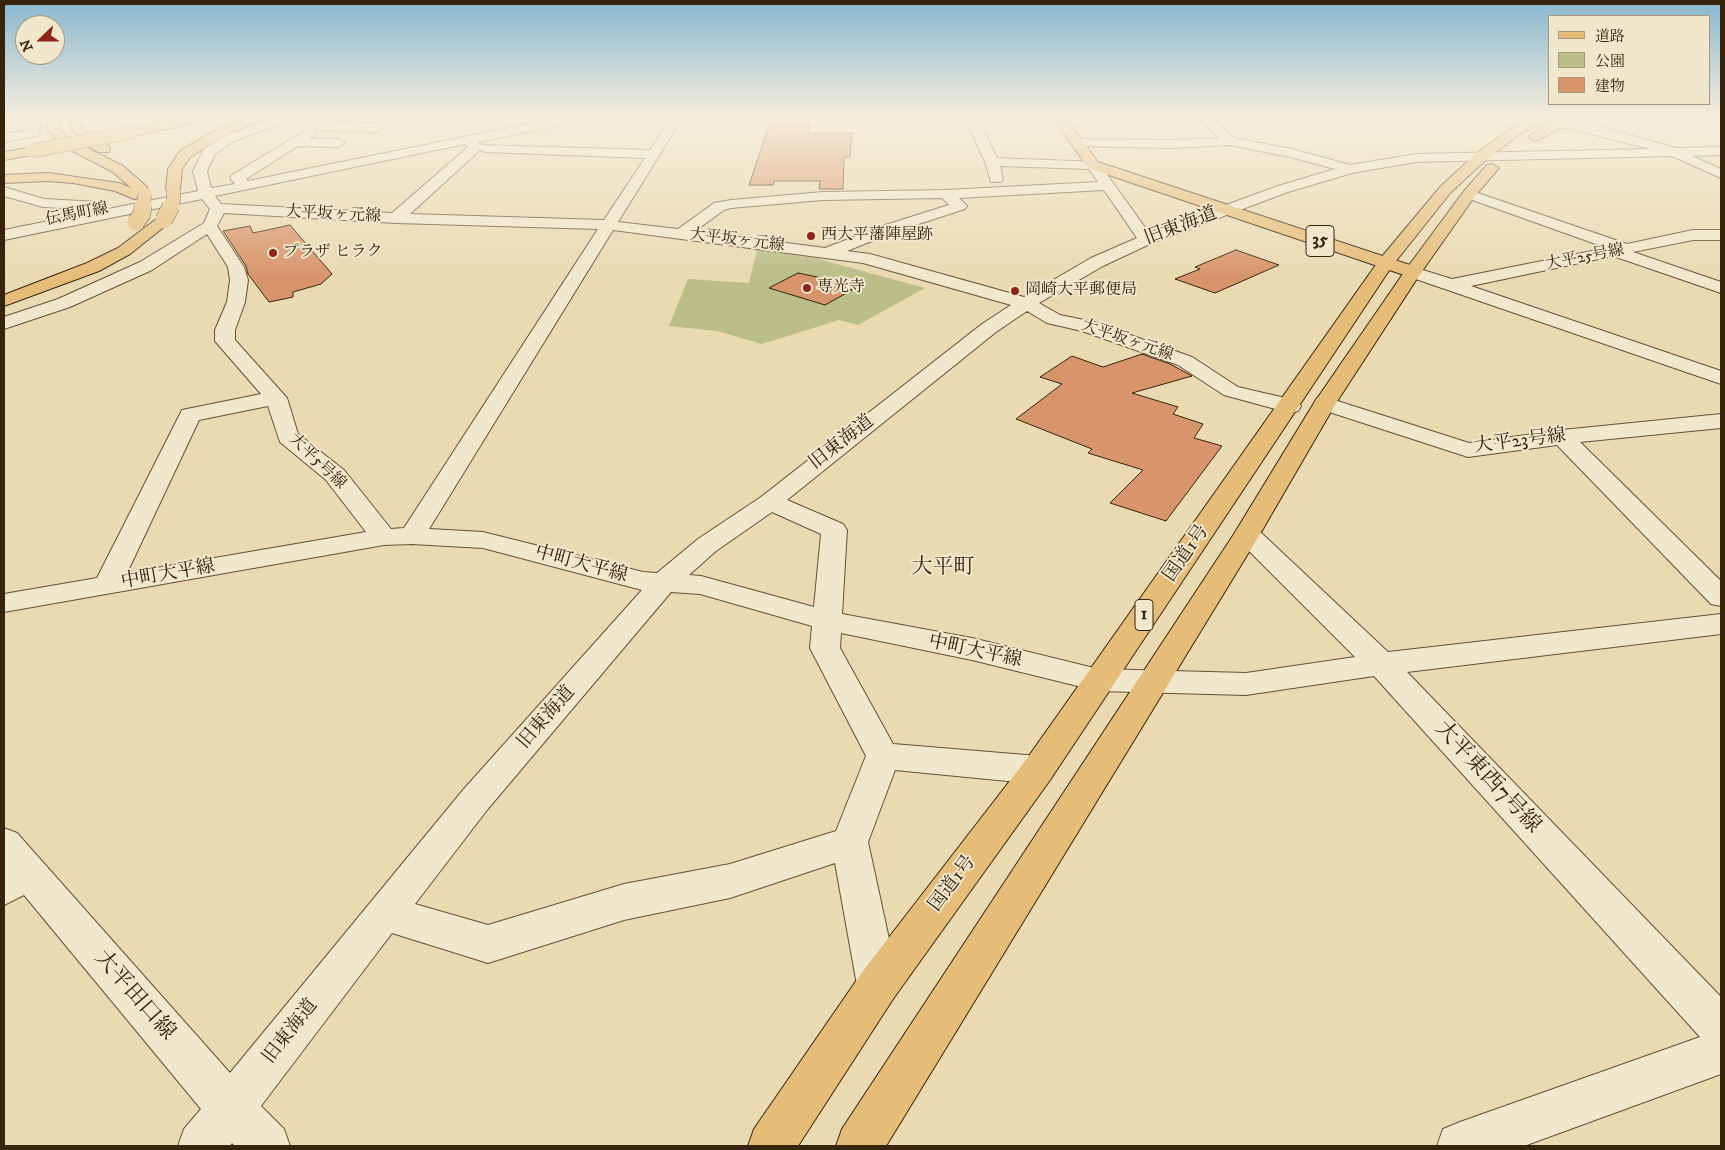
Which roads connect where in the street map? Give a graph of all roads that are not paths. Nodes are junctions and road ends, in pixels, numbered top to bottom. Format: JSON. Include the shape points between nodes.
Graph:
{"nodes":[{"id":1,"x":119,"y":171,"type":"edge"},
{"id":2,"x":175,"y":171,"type":"edge"},
{"id":3,"x":200,"y":171,"type":"edge"},
{"id":4,"x":249,"y":171,"type":"edge"},
{"id":5,"x":301,"y":171,"type":"edge"},
{"id":6,"x":325,"y":171,"type":"edge"},
{"id":7,"x":445,"y":171,"type":"edge"},
{"id":8,"x":643,"y":171,"type":"edge"},
{"id":9,"x":994,"y":171,"type":"edge"},
{"id":10,"x":1097,"y":171,"type":"edge"},
{"id":11,"x":1110,"y":171,"type":"edge"},
{"id":12,"x":1344,"y":171,"type":"edge"},
{"id":13,"x":1472,"y":171,"type":"edge"},
{"id":14,"x":1484,"y":171,"type":"edge"},
{"id":15,"x":4,"y":178,"type":"edge"},
{"id":16,"x":242,"y":183,"type":"junction"},
{"id":17,"x":1108,"y":186,"type":"junction"},
{"id":18,"x":782,"y":187,"type":"dead end"},
{"id":19,"x":998,"y":190,"type":"junction"},
{"id":20,"x":4,"y":192,"type":"edge"},
{"id":21,"x":206,"y":192,"type":"junction"},
{"id":22,"x":946,"y":194,"type":"junction"},
{"id":23,"x":1469,"y":194,"type":"junction"},
{"id":24,"x":141,"y":198,"type":"junction"},
{"id":25,"x":719,"y":206,"type":"junction"},
{"id":26,"x":1227,"y":209,"type":"junction"},
{"id":27,"x":116,"y":211,"type":"junction"},
{"id":28,"x":213,"y":217,"type":"junction"},
{"id":29,"x":396,"y":218,"type":"junction"},
{"id":30,"x":608,"y":225,"type":"junction"},
{"id":31,"x":4,"y":229,"type":"edge"},
{"id":32,"x":682,"y":234,"type":"junction"},
{"id":33,"x":4,"y":235,"type":"edge"},
{"id":34,"x":1721,"y":235,"type":"edge"},
{"id":35,"x":1146,"y":240,"type":"junction"},
{"id":36,"x":1622,"y":251,"type":"junction"},
{"id":37,"x":830,"y":252,"type":"junction"},
{"id":38,"x":1386,"y":263,"type":"junction"},
{"id":39,"x":1413,"y":272,"type":"junction"},
{"id":40,"x":1449,"y":286,"type":"junction"},
{"id":41,"x":1721,"y":288,"type":"edge"},
{"id":42,"x":4,"y":292,"type":"edge"},
{"id":43,"x":4,"y":301,"type":"edge"},
{"id":44,"x":1026,"y":303,"type":"junction"},
{"id":45,"x":4,"y":323,"type":"edge"},
{"id":46,"x":1721,"y":378,"type":"edge"},
{"id":47,"x":276,"y":398,"type":"junction"},
{"id":48,"x":1325,"y":403,"type":"junction"},
{"id":49,"x":1290,"y":406,"type":"junction"},
{"id":50,"x":1721,"y":422,"type":"edge"},
{"id":51,"x":1562,"y":437,"type":"junction"},
{"id":52,"x":770,"y":502,"type":"junction"},
{"id":53,"x":1247,"y":534,"type":"junction"},
{"id":54,"x":412,"y":536,"type":"junction"},
{"id":55,"x":384,"y":537,"type":"junction"},
{"id":56,"x":664,"y":582,"type":"junction"},
{"id":57,"x":107,"y":586,"type":"junction"},
{"id":58,"x":1721,"y":597,"type":"edge"},
{"id":59,"x":4,"y":603,"type":"edge"},
{"id":60,"x":828,"y":621,"type":"junction"},
{"id":61,"x":1721,"y":624,"type":"edge"},
{"id":62,"x":1380,"y":664,"type":"junction"},
{"id":63,"x":1098,"y":680,"type":"junction"},
{"id":64,"x":1153,"y":682,"type":"junction"},
{"id":65,"x":883,"y":756,"type":"junction"},
{"id":66,"x":1038,"y":770,"type":"junction"},
{"id":67,"x":850,"y":842,"type":"junction"},
{"id":68,"x":12,"y":868,"type":"edge"},
{"id":69,"x":384,"y":912,"type":"junction"},
{"id":70,"x":878,"y":985,"type":"junction"},
{"id":71,"x":1721,"y":1028,"type":"edge"},
{"id":72,"x":1721,"y":1052,"type":"edge"},
{"id":73,"x":231,"y":1109,"type":"junction"},
{"id":74,"x":200,"y":1146,"type":"edge"},
{"id":75,"x":267,"y":1146,"type":"edge"},
{"id":76,"x":771,"y":1146,"type":"edge"},
{"id":77,"x":859,"y":1146,"type":"edge"},
{"id":78,"x":1460,"y":1146,"type":"edge"}],
"edges":[{"from":1,"to":24,"type":"main road","via":[[135,182]]},
{"from":2,"to":43,"type":"main road","via":[[164,189],[164,220],[124,251],[93,267]]},
{"from":3,"to":21,"type":"street"},
{"from":4,"to":16,"type":"street","via":[[237,178]]},
{"from":5,"to":16,"type":"street"},
{"from":6,"to":21,"type":"street"},
{"from":7,"to":29,"type":"street"},
{"from":8,"to":30,"type":"street"},
{"from":9,"to":19,"type":"street"},
{"from":10,"to":17,"type":"street"},
{"from":11,"to":26,"type":"main road","number":"35"},
{"from":12,"to":26,"type":"street","name":"旧東海道","via":[[1283,188]]},
{"from":13,"to":38,"type":"main road","name":"国道1号","number":"1","via":[[1446,189]]},
{"from":14,"to":23,"type":"main road","name":"国道1号","number":"1"},
{"from":15,"to":24,"type":"main road","via":[[73,179],[119,187]]},
{"from":16,"to":21,"type":"street"},
{"from":17,"to":19,"type":"street"},
{"from":17,"to":35,"type":"street"},
{"from":18,"to":25,"type":"street","via":[[764,187],[724,201]]},
{"from":19,"to":22,"type":"street"},
{"from":20,"to":27,"type":"street","via":[[43,203]]},
{"from":21,"to":27,"type":"street"},
{"from":21,"to":28,"type":"street"},
{"from":22,"to":25,"type":"street","via":[[823,196]]},
{"from":22,"to":37,"type":"street","via":[[960,206]]},
{"from":23,"to":36,"type":"street"},
{"from":23,"to":39,"type":"main road","name":"国道1号","number":"1"},
{"from":24,"to":42,"type":"main road","bridge":true,"via":[[142,214],[114,240],[83,258]]},
{"from":25,"to":32,"type":"street"},
{"from":26,"to":35,"type":"street","name":"旧東海道"},
{"from":26,"to":38,"type":"main road","number":"35"},
{"from":27,"to":31,"type":"street","name":"伝馬町線"},
{"from":27,"to":33,"type":"street","name":"伝馬町線"},
{"from":28,"to":29,"type":"street","name":"大平坂ヶ元線"},
{"from":28,"to":45,"type":"street","via":[[146,266],[64,303]]},
{"from":28,"to":47,"type":"street","name":"大平5号線","via":[[239,280],[225,341]]},
{"from":29,"to":30,"type":"street","name":"大平坂ヶ元線"},
{"from":30,"to":32,"type":"street","name":"大平坂ヶ元線"},
{"from":30,"to":54,"type":"street"},
{"from":32,"to":37,"type":"street","name":"大平坂ヶ元線"},
{"from":34,"to":36,"type":"street","name":"大平25号線","via":[[1693,235]]},
{"from":35,"to":44,"type":"street","name":"旧東海道","via":[[1097,262]]},
{"from":36,"to":40,"type":"street","name":"大平25号線"},
{"from":36,"to":41,"type":"street"},
{"from":37,"to":44,"type":"street","name":"大平坂ヶ元線","via":[[864,258]]},
{"from":38,"to":39,"type":"main road","number":"35"},
{"from":38,"to":49,"type":"main road","name":"国道1号","number":"1"},
{"from":39,"to":40,"type":"street"},
{"from":39,"to":48,"type":"main road","name":"国道1号","number":"1"},
{"from":40,"to":46,"type":"street"},
{"from":44,"to":49,"type":"street","name":"大平坂ヶ元線","via":[[1054,319],[1087,326],[1184,361],[1230,391]]},
{"from":44,"to":52,"type":"street","name":"旧東海道","via":[[989,328]]},
{"from":47,"to":55,"type":"street","name":"大平5号線","via":[[288,437],[335,475]]},
{"from":47,"to":57,"type":"street","via":[[190,415]]},
{"from":48,"to":51,"type":"street","name":"大平23号線","via":[[1468,450]]},
{"from":48,"to":53,"type":"main road","name":"国道1号","number":"1"},
{"from":49,"to":63,"type":"main road","name":"国道1号","number":"1"},
{"from":50,"to":51,"type":"street","name":"大平23号線"},
{"from":51,"to":58,"type":"street"},
{"from":52,"to":56,"type":"street","name":"旧東海道","via":[[707,545]]},
{"from":52,"to":60,"type":"street","via":[[834,530]]},
{"from":53,"to":62,"type":"street","name":"大平東西7号線"},
{"from":53,"to":64,"type":"main road","name":"国道1号","number":"1"},
{"from":54,"to":55,"type":"street","name":"中町大平線"},
{"from":54,"to":56,"type":"street","name":"中町大平線","via":[[483,540],[643,581]]},
{"from":55,"to":57,"type":"street","name":"中町大平線"},
{"from":56,"to":60,"type":"street","name":"中町大平線","via":[[701,585]]},
{"from":56,"to":69,"type":"street","name":"旧東海道","via":[[475,800]]},
{"from":57,"to":59,"type":"street","name":"中町大平線"},
{"from":60,"to":63,"type":"street","name":"中町大平線","via":[[972,649]]},
{"from":60,"to":65,"type":"street","via":[[825,648]]},
{"from":61,"to":62,"type":"street","name":"中町大平線"},
{"from":62,"to":64,"type":"street","name":"中町大平線","via":[[1246,684]]},
{"from":62,"to":71,"type":"street","name":"大平東西7号線"},
{"from":63,"to":64,"type":"street","name":"中町大平線"},
{"from":63,"to":66,"type":"main road","name":"国道1号","number":"1"},
{"from":64,"to":77,"type":"main road","name":"国道1号","number":"1"},
{"from":65,"to":66,"type":"street"},
{"from":65,"to":67,"type":"street"},
{"from":66,"to":70,"type":"main road","name":"国道1号","number":"1"},
{"from":67,"to":69,"type":"street","via":[[730,881],[624,902],[488,944]]},
{"from":67,"to":70,"type":"street"},
{"from":68,"to":73,"type":"street","name":"大平田口線"},
{"from":69,"to":73,"type":"street","name":"旧東海道"},
{"from":70,"to":76,"type":"main road","name":"国道1号","number":"1"},
{"from":72,"to":78,"type":"street"},
{"from":73,"to":74,"type":"street","name":"旧東海道"},
{"from":73,"to":75,"type":"street","name":"大平田口線"}]}
